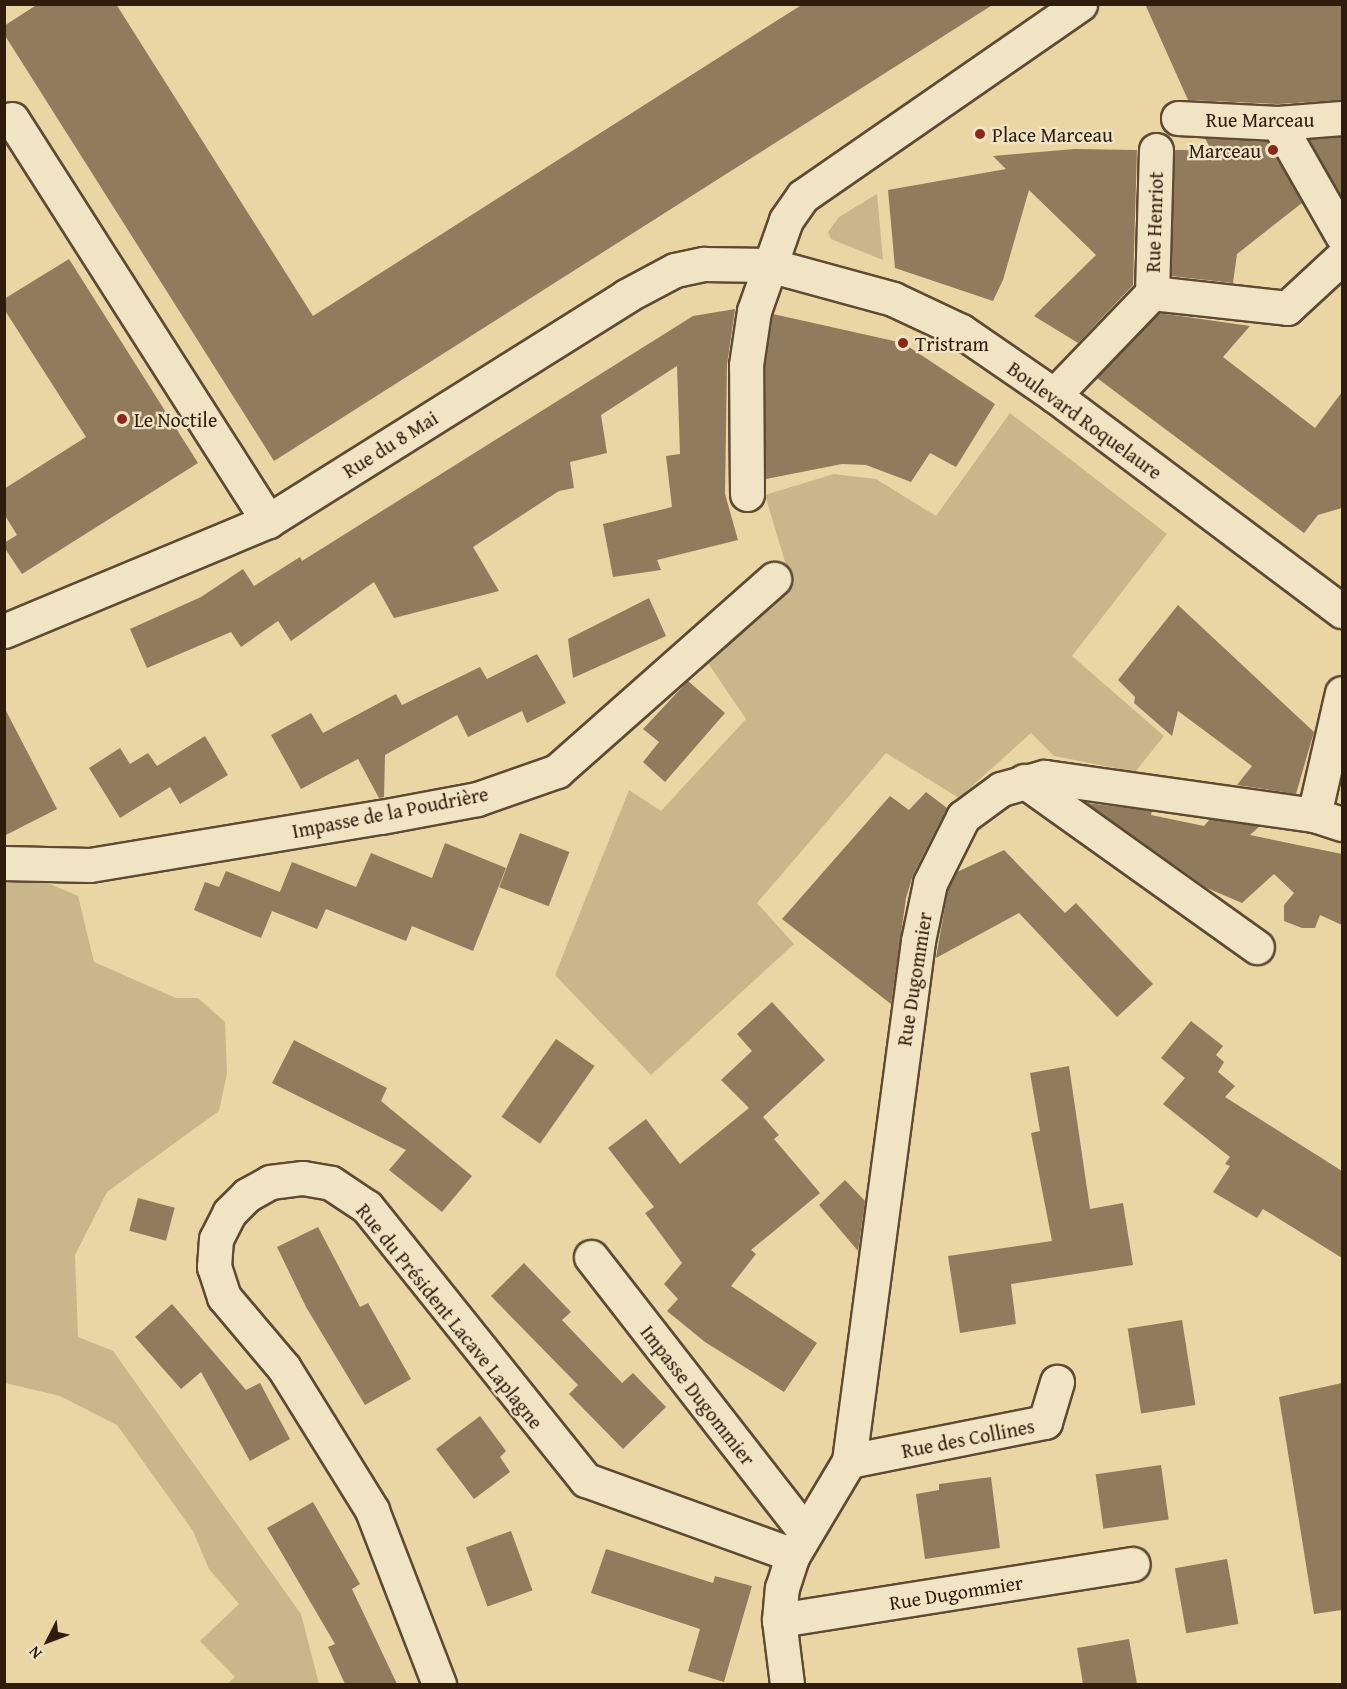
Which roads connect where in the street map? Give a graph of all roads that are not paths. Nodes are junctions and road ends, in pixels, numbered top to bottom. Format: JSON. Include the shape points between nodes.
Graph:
{"nodes":[{"id":1,"x":1080,"y":4,"type":"edge"},
{"id":2,"x":1178,"y":118,"type":"dead end"},
{"id":3,"x":1342,"y":118,"type":"edge"},
{"id":4,"x":12,"y":119,"type":"dead end"},
{"id":5,"x":1278,"y":123,"type":"junction"},
{"id":6,"x":1156,"y":150,"type":"dead end"},
{"id":7,"x":1342,"y":235,"type":"edge"},
{"id":8,"x":1342,"y":257,"type":"edge"},
{"id":9,"x":769,"y":265,"type":"junction"},
{"id":10,"x":1152,"y":293,"type":"junction"},
{"id":11,"x":1054,"y":395,"type":"junction"},
{"id":12,"x":747,"y":494,"type":"dead end"},
{"id":13,"x":268,"y":521,"type":"junction"},
{"id":14,"x":774,"y":579,"type":"dead end"},
{"id":15,"x":1341,"y":606,"type":"edge"},
{"id":16,"x":4,"y":631,"type":"edge"},
{"id":17,"x":1342,"y":693,"type":"edge"},
{"id":18,"x":1024,"y":781,"type":"junction"},
{"id":19,"x":1328,"y":820,"type":"edge"},
{"id":20,"x":4,"y":863,"type":"edge"},
{"id":21,"x":1257,"y":947,"type":"dead end"},
{"id":22,"x":591,"y":1257,"type":"dead end"},
{"id":23,"x":1057,"y":1382,"type":"dead end"},
{"id":24,"x":849,"y":1461,"type":"junction"},
{"id":25,"x":799,"y":1544,"type":"junction"},
{"id":26,"x":1133,"y":1564,"type":"dead end"},
{"id":27,"x":779,"y":1620,"type":"junction"},
{"id":28,"x":439,"y":1684,"type":"edge"},
{"id":29,"x":787,"y":1684,"type":"edge"}],
"edges":[{"from":1,"to":9,"type":"street","via":[[803,196],[786,220]]},
{"from":2,"to":5,"type":"street","name":"Rue Marceau"},
{"from":3,"to":5,"type":"street","name":"Rue Marceau"},
{"from":4,"to":13,"type":"street"},
{"from":5,"to":7,"type":"street"},
{"from":6,"to":10,"type":"street","name":"Rue Henriot"},
{"from":8,"to":10,"type":"street","name":"Rue Henriot","via":[[1287,308]]},
{"from":9,"to":11,"type":"street","name":"Boulevard Roquelaure","via":[[893,299],[961,332]]},
{"from":9,"to":12,"type":"street","via":[[754,311],[747,365]]},
{"from":9,"to":13,"type":"street","name":"Rue du 8 Mai","via":[[704,264],[675,270],[626,296]]},
{"from":10,"to":11,"type":"street","name":"Rue Henriot"},
{"from":11,"to":15,"type":"street","name":"Boulevard Roquelaure"},
{"from":13,"to":16,"type":"street","name":"Rue du 8 Mai"},
{"from":14,"to":20,"type":"street","name":"Impasse de la Poudrière","via":[[558,771],[477,799],[357,821],[90,865]]},
{"from":17,"to":19,"type":"street","name":"Rue Dugommier"},
{"from":18,"to":19,"type":"street","name":"Rue Dugommier","via":[[1044,777]]},
{"from":18,"to":21,"type":"street"},
{"from":18,"to":24,"type":"street","name":"Rue Dugommier","via":[[981,801],[963,817],[930,883],[918,941]]},
{"from":22,"to":25,"type":"street","name":"Impasse Dugommier"},
{"from":23,"to":24,"type":"street","name":"Rue des Collines","via":[[1045,1422]]},
{"from":24,"to":25,"type":"street","name":"Rue Dugommier"},
{"from":25,"to":27,"type":"street","name":"Rue Dugommier","via":[[782,1588]]},
{"from":25,"to":28,"type":"street","name":"Rue du Président Lacave Laplagne","via":[[586,1480],[565,1459],[367,1207],[331,1183],[303,1178],[270,1182],[247,1195],[229,1213],[216,1239],[214,1267],[224,1297],[284,1368],[372,1510]]},
{"from":26,"to":27,"type":"street","name":"Rue Dugommier"},
{"from":27,"to":29,"type":"street","name":"Rue Dugommier"}]}
